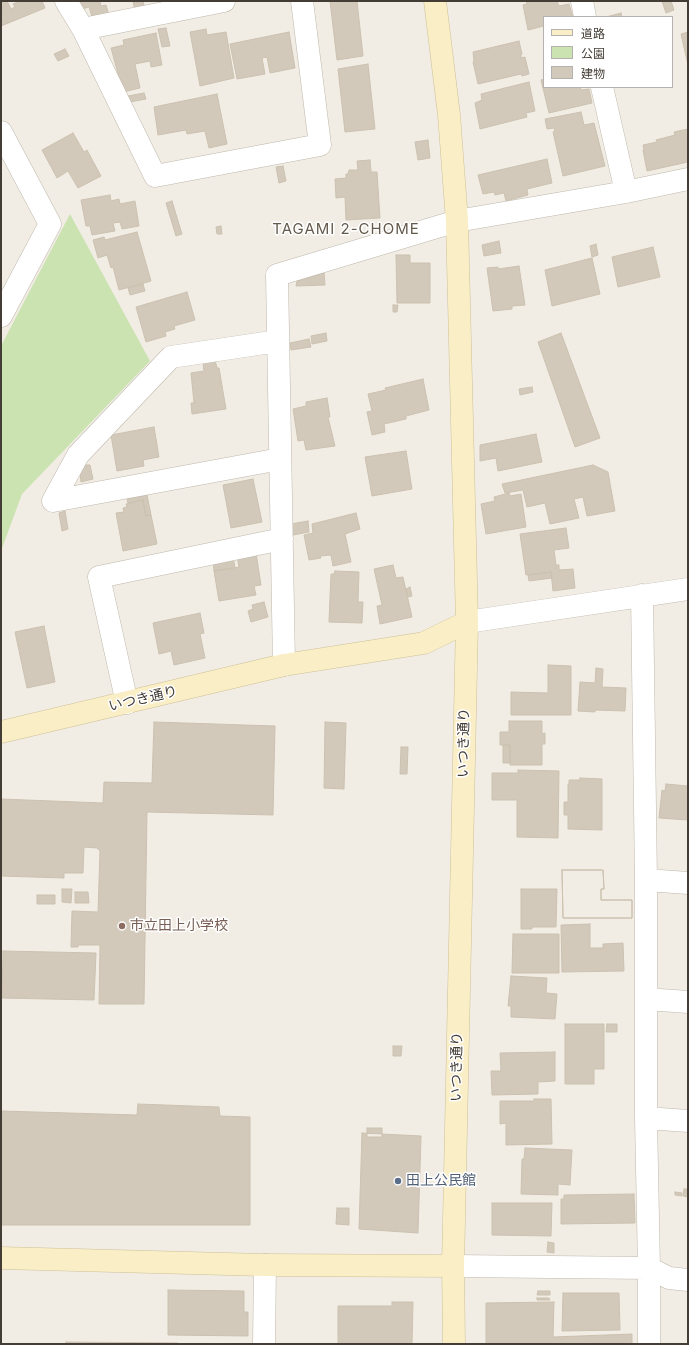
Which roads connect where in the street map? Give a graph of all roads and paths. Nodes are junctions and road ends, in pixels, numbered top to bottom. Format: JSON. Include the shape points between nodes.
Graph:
{"nodes":[{"id":1,"x":66,"y":1,"type":"edge"},
{"id":2,"x":224,"y":1,"type":"edge"},
{"id":3,"x":302,"y":1,"type":"edge"},
{"id":4,"x":435,"y":1,"type":"edge"},
{"id":5,"x":582,"y":1,"type":"edge"},
{"id":6,"x":586,"y":16,"type":"edge"},
{"id":7,"x":82,"y":29,"type":"junction"},
{"id":8,"x":602,"y":88,"type":"edge"},
{"id":9,"x":1,"y":132,"type":"edge"},
{"id":10,"x":688,"y":180,"type":"edge"},
{"id":11,"x":626,"y":192,"type":"junction"},
{"id":12,"x":457,"y":221,"type":"junction"},
{"id":13,"x":1,"y":316,"type":"edge"},
{"id":14,"x":278,"y":341,"type":"junction"},
{"id":15,"x":280,"y":459,"type":"junction"},
{"id":16,"x":282,"y":539,"type":"junction"},
{"id":17,"x":688,"y":589,"type":"edge"},
{"id":18,"x":642,"y":595,"type":"junction"},
{"id":19,"x":467,"y":622,"type":"junction"},
{"id":20,"x":284,"y":665,"type":"junction"},
{"id":21,"x":127,"y":703,"type":"junction"},
{"id":22,"x":1,"y":732,"type":"edge"},
{"id":23,"x":646,"y":880,"type":"junction"},
{"id":24,"x":688,"y":883,"type":"edge"},
{"id":25,"x":646,"y":999,"type":"junction"},
{"id":26,"x":688,"y":1002,"type":"edge"},
{"id":27,"x":646,"y":1118,"type":"junction"},
{"id":28,"x":688,"y":1121,"type":"edge"},
{"id":29,"x":1,"y":1258,"type":"edge"},
{"id":30,"x":265,"y":1265,"type":"junction"},
{"id":31,"x":453,"y":1266,"type":"junction"},
{"id":32,"x":649,"y":1268,"type":"junction"},
{"id":33,"x":688,"y":1280,"type":"edge"},
{"id":34,"x":264,"y":1344,"type":"edge"},
{"id":35,"x":454,"y":1344,"type":"edge"},
{"id":36,"x":649,"y":1344,"type":"edge"}],
"edges":[{"from":1,"to":7,"type":"street"},
{"from":2,"to":7,"type":"street"},
{"from":3,"to":7,"type":"street","via":[[320,145],[155,176]]},
{"from":4,"to":12,"type":"street","via":[[449,114]]},
{"from":5,"to":6,"type":"street"},
{"from":8,"to":11,"type":"street"},
{"from":9,"to":13,"type":"street","via":[[50,224]]},
{"from":10,"to":11,"type":"street"},
{"from":11,"to":12,"type":"street"},
{"from":12,"to":14,"type":"street","via":[[277,275]]},
{"from":12,"to":19,"type":"street"},
{"from":14,"to":15,"type":"street"},
{"from":14,"to":15,"type":"street","via":[[171,357],[78,455],[53,501]]},
{"from":15,"to":16,"type":"street"},
{"from":16,"to":20,"type":"street"},
{"from":16,"to":21,"type":"street","via":[[99,577]]},
{"from":17,"to":18,"type":"street"},
{"from":18,"to":19,"type":"street"},
{"from":18,"to":23,"type":"street"},
{"from":19,"to":20,"type":"street","name":"いつき通り","via":[[424,643]]},
{"from":19,"to":31,"type":"street","name":"いつき通り"},
{"from":20,"to":21,"type":"street","name":"いつき通り"},
{"from":21,"to":22,"type":"street","name":"いつき通り"},
{"from":23,"to":24,"type":"street"},
{"from":23,"to":25,"type":"street"},
{"from":25,"to":26,"type":"street"},
{"from":25,"to":27,"type":"street"},
{"from":27,"to":28,"type":"street"},
{"from":27,"to":32,"type":"street"},
{"from":29,"to":30,"type":"street"},
{"from":30,"to":31,"type":"street"},
{"from":30,"to":34,"type":"street"},
{"from":31,"to":32,"type":"street"},
{"from":31,"to":35,"type":"street","name":"いつき通り"},
{"from":32,"to":33,"type":"street","via":[[670,1278]]},
{"from":32,"to":36,"type":"street"}]}
